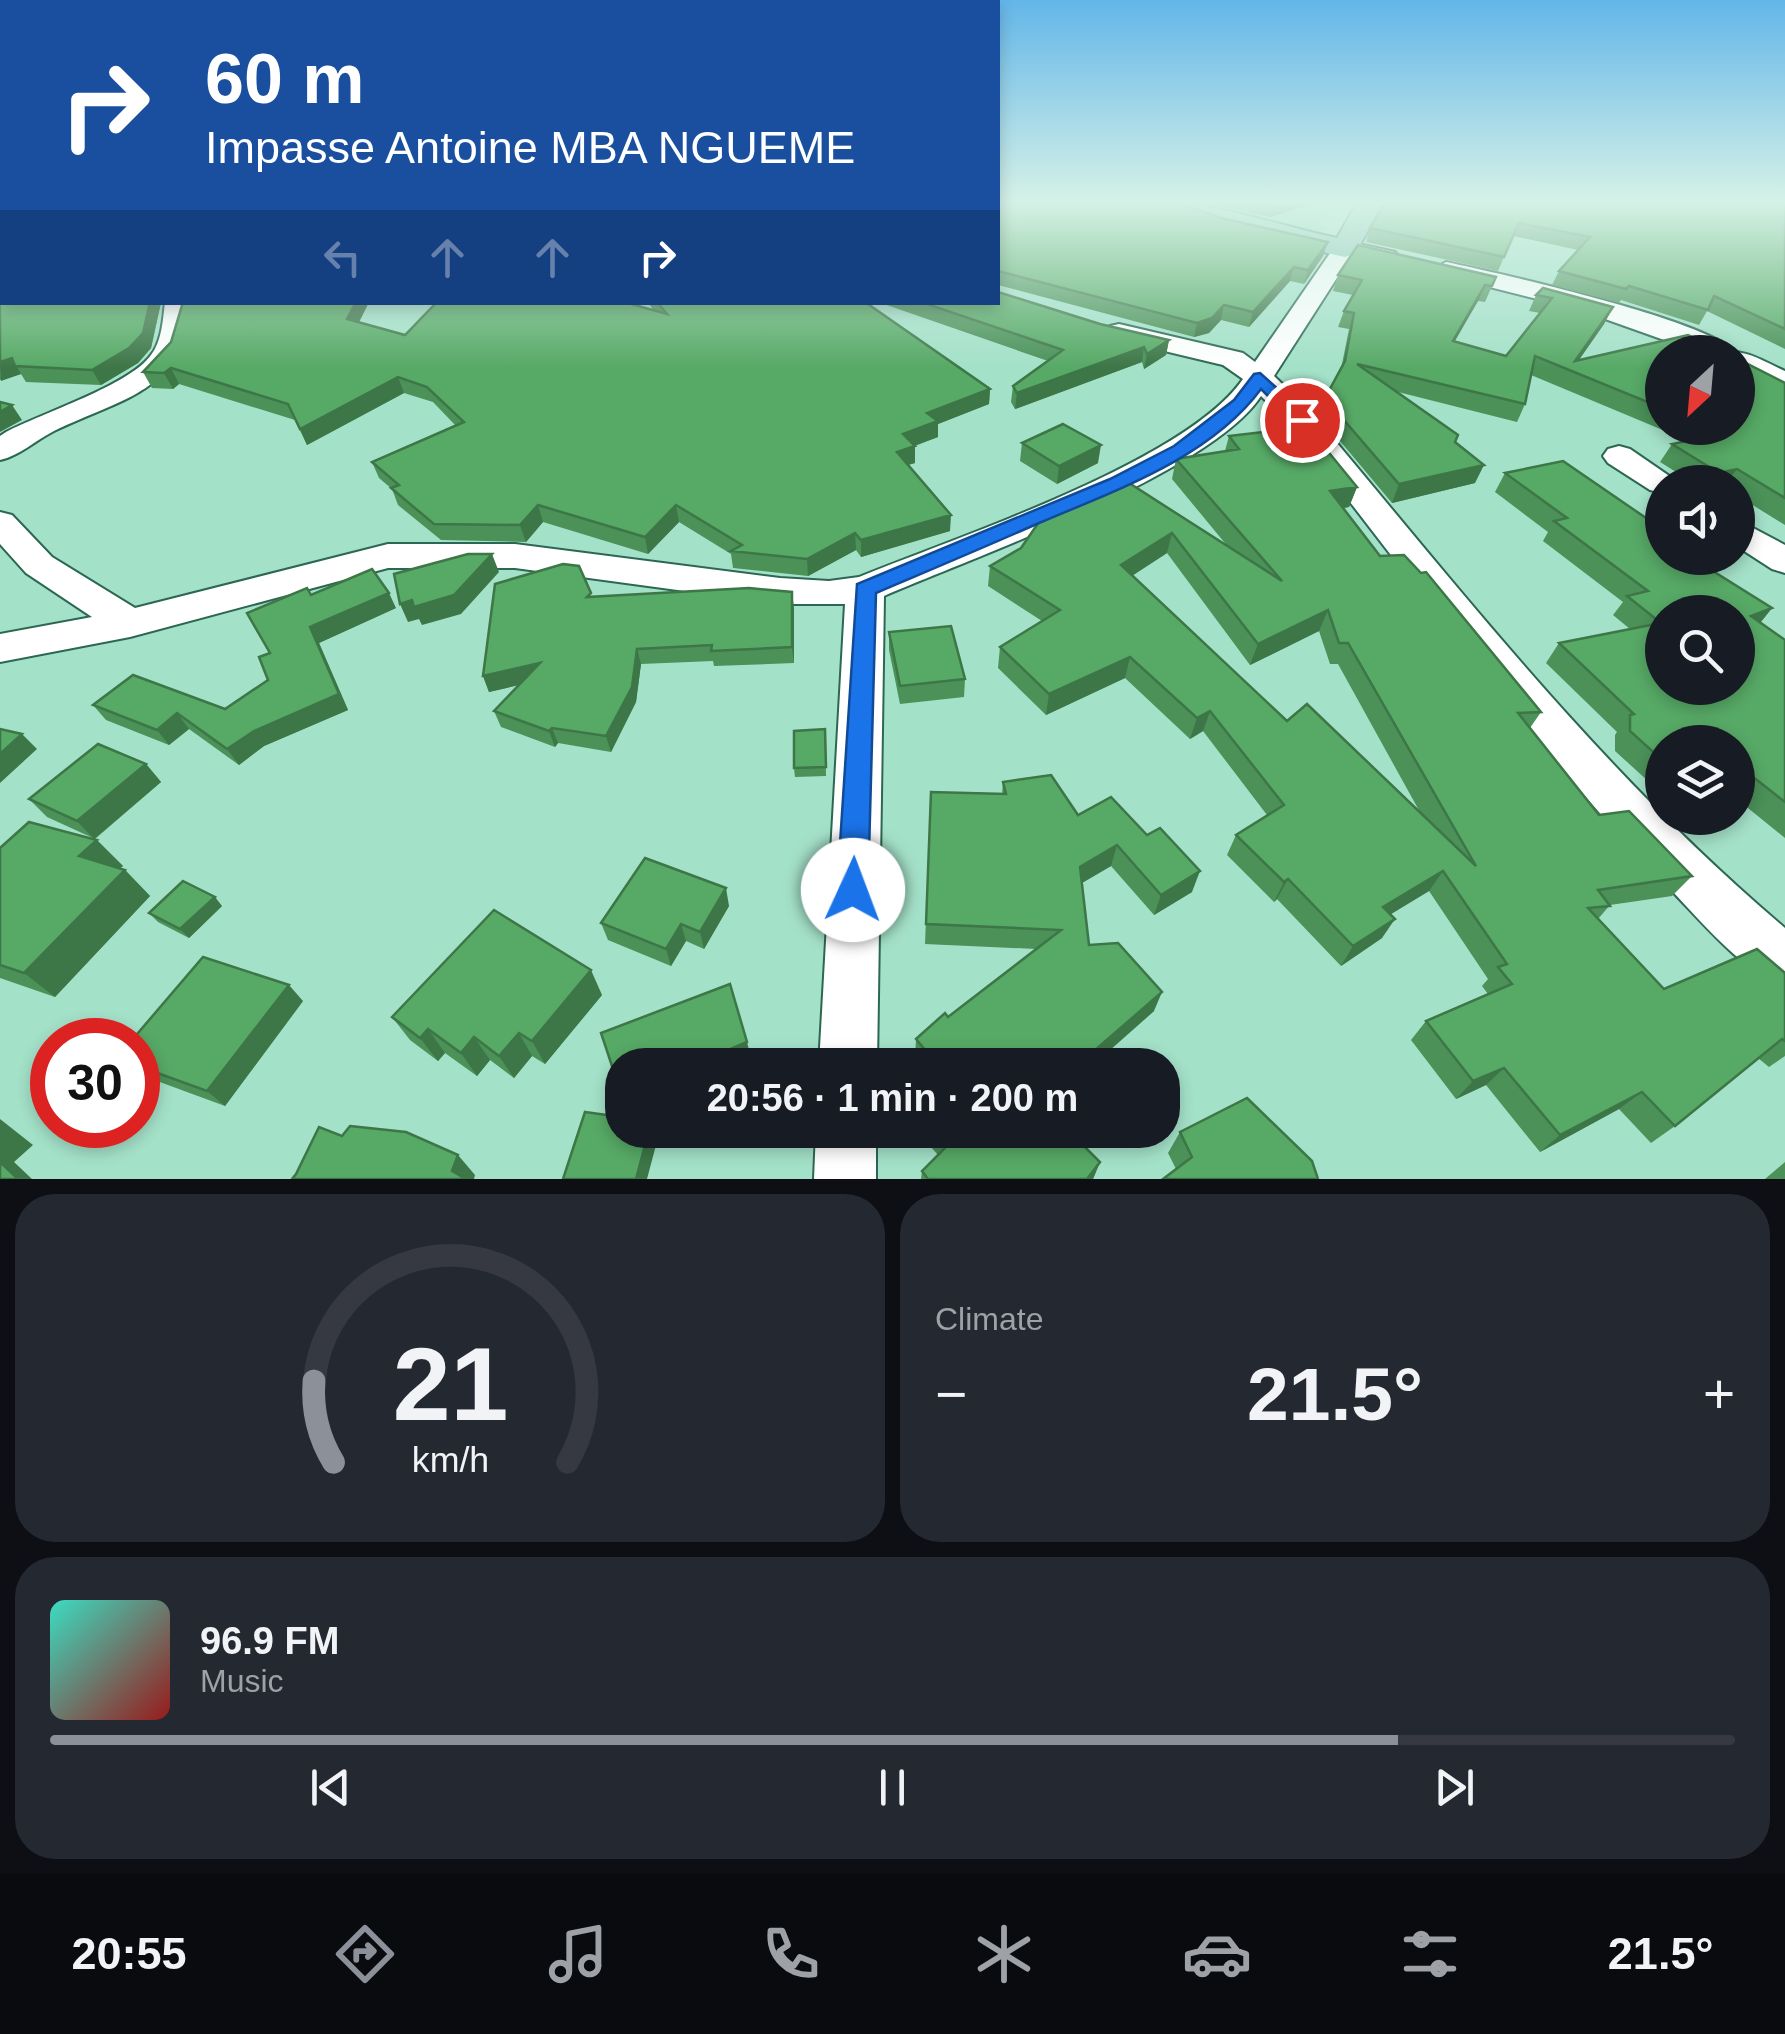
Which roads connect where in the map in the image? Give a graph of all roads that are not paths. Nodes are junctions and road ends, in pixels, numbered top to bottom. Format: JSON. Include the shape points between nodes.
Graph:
{"nodes":[{"id":1,"x":1338,"y":258,"type":"edge"},
{"id":2,"x":1392,"y":258,"type":"edge"},
{"id":3,"x":178,"y":305,"type":"edge"},
{"id":4,"x":1093,"y":325,"type":"edge"},
{"id":5,"x":1679,"y":335,"type":"edge"},
{"id":6,"x":1755,"y":368,"type":"edge"},
{"id":7,"x":1260,"y":378,"type":"junction"},
{"id":8,"x":1785,"y":382,"type":"edge"},
{"id":9,"x":0,"y":450,"type":"edge"},
{"id":10,"x":1619,"y":456,"type":"dead end"},
{"id":11,"x":1645,"y":473,"type":"edge"},
{"id":12,"x":0,"y":523,"type":"edge"},
{"id":13,"x":1755,"y":542,"type":"edge"},
{"id":14,"x":1785,"y":562,"type":"edge"},
{"id":15,"x":865,"y":589,"type":"junction"},
{"id":16,"x":130,"y":623,"type":"junction"},
{"id":17,"x":67,"y":635,"type":"junction"},
{"id":18,"x":0,"y":648,"type":"edge"},
{"id":19,"x":0,"y":677,"type":"edge"},
{"id":20,"x":1785,"y":962,"type":"edge"},
{"id":21,"x":849,"y":1048,"type":"edge"},
{"id":22,"x":845,"y":1148,"type":"edge"},
{"id":23,"x":844,"y":1179,"type":"edge"}],
"edges":[{"from":1,"to":7,"type":"street"},
{"from":2,"to":5,"type":"street","via":[[1553,294]]},
{"from":3,"to":9,"type":"street","via":[[173,340],[153,370]]},
{"from":4,"to":7,"type":"street","via":[[1234,358]]},
{"from":6,"to":8,"type":"street"},
{"from":7,"to":15,"type":"street","via":[[1241,404],[1181,450]]},
{"from":7,"to":20,"type":"street","via":[[1302,420],[1599,786],[1676,867]]},
{"from":10,"to":11,"type":"street"},
{"from":12,"to":16,"type":"street","via":[[38,565]]},
{"from":13,"to":14,"type":"street"},
{"from":15,"to":16,"type":"street","via":[[780,592],[602,565],[438,553],[340,565]]},
{"from":15,"to":21,"type":"street"},
{"from":16,"to":17,"type":"street"},
{"from":17,"to":18,"type":"street"},
{"from":17,"to":19,"type":"street"},
{"from":22,"to":23,"type":"street"}]}
